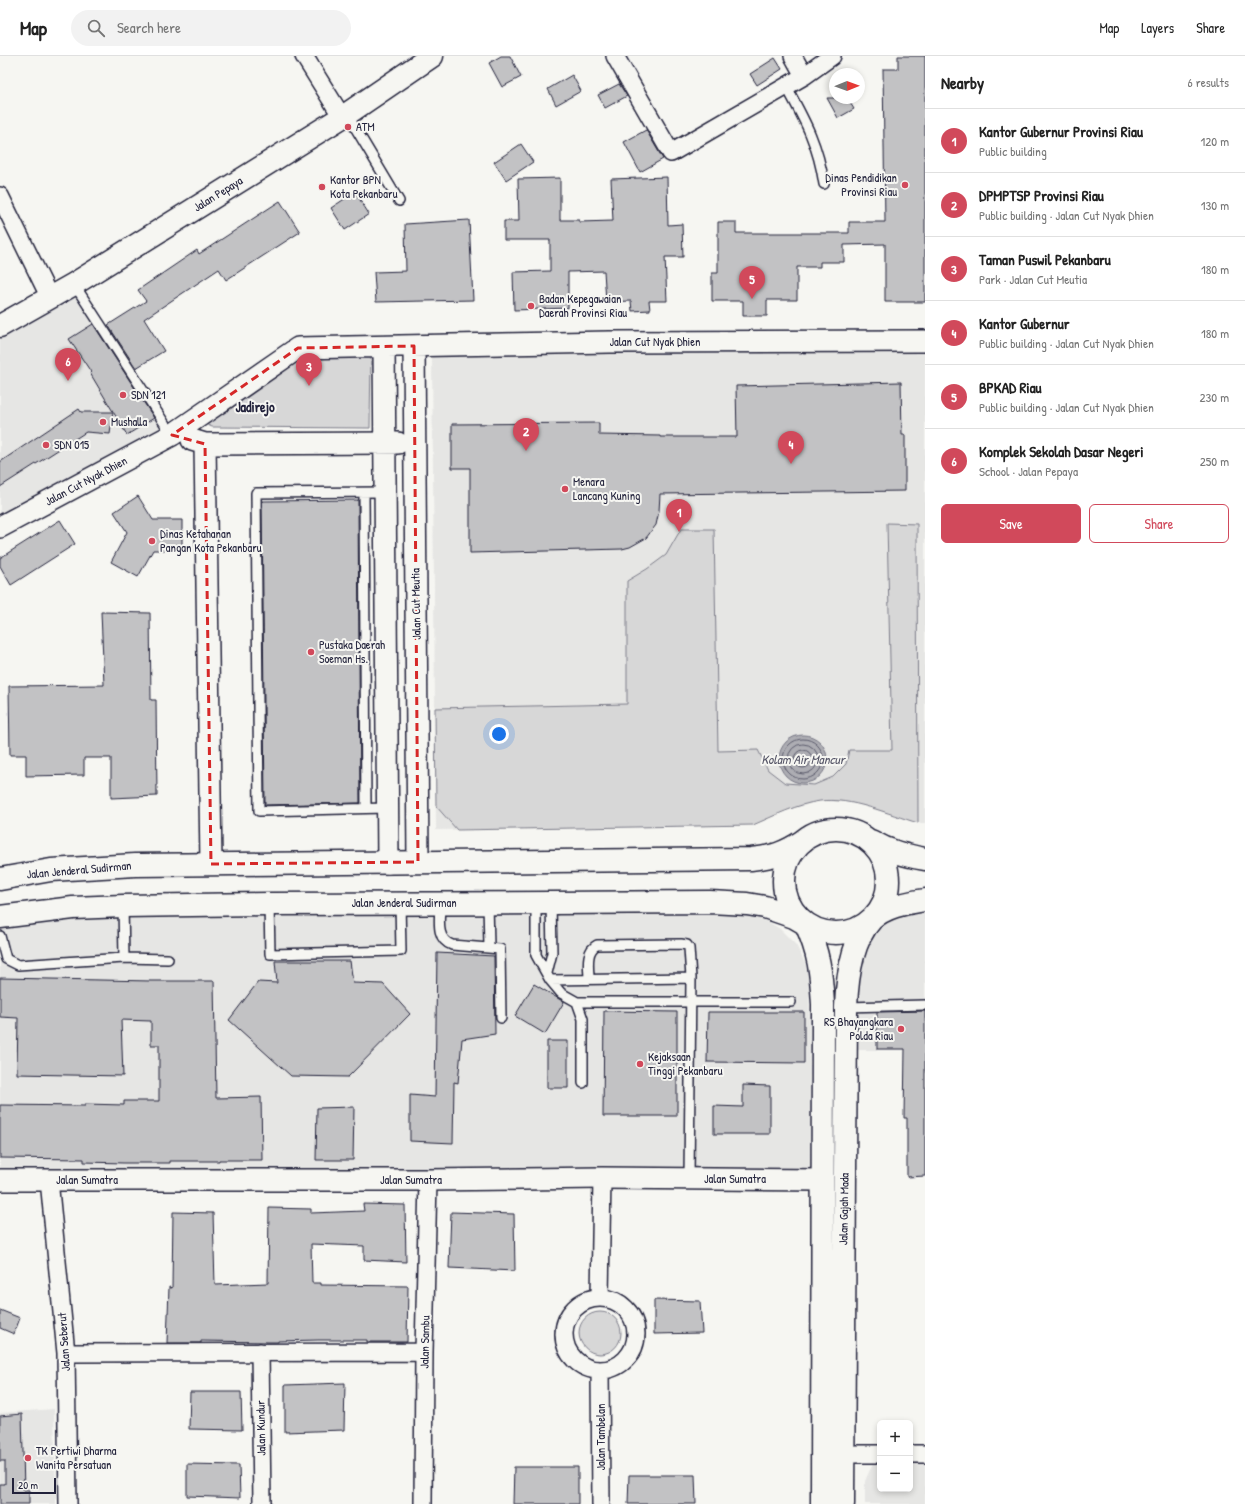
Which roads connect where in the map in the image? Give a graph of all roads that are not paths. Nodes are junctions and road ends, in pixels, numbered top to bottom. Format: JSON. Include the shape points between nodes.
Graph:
{"nodes":[{"id":1,"x":304,"y":56,"type":"edge"},
{"id":2,"x":432,"y":56,"type":"edge"},
{"id":3,"x":615,"y":56,"type":"edge"},
{"id":4,"x":793,"y":56,"type":"edge"},
{"id":5,"x":832,"y":56,"type":"edge"},
{"id":6,"x":804,"y":76,"type":"junction"},
{"id":7,"x":786,"y":86,"type":"junction"},
{"id":8,"x":345,"y":116,"type":"junction"},
{"id":9,"x":824,"y":184,"type":"dead end"},
{"id":10,"x":0,"y":196,"type":"edge"},
{"id":11,"x":399,"y":201,"type":"dead end"},
{"id":12,"x":74,"y":284,"type":"junction"},
{"id":13,"x":50,"y":298,"type":"junction"},
{"id":14,"x":0,"y":326,"type":"edge"},
{"id":15,"x":925,"y":341,"type":"edge"},
{"id":16,"x":414,"y":346,"type":"junction"},
{"id":17,"x":384,"y":347,"type":"junction"},
{"id":18,"x":172,"y":436,"type":"junction"},
{"id":19,"x":385,"y":443,"type":"junction"},
{"id":20,"x":415,"y":443,"type":"junction"},
{"id":21,"x":205,"y":444,"type":"junction"},
{"id":22,"x":385,"y":492,"type":"junction"},
{"id":23,"x":364,"y":493,"type":"junction"},
{"id":24,"x":0,"y":527,"type":"edge"},
{"id":25,"x":366,"y":808,"type":"junction"},
{"id":26,"x":387,"y":808,"type":"junction"},
{"id":27,"x":863,"y":836,"type":"junction"},
{"id":28,"x":803,"y":841,"type":"junction"},
{"id":29,"x":925,"y":859,"type":"edge"},
{"id":30,"x":418,"y":862,"type":"junction"},
{"id":31,"x":388,"y":863,"type":"junction"},
{"id":32,"x":211,"y":864,"type":"junction"},
{"id":33,"x":0,"y":879,"type":"edge"},
{"id":34,"x":925,"y":900,"type":"edge"},
{"id":35,"x":400,"y":903,"type":"junction"},
{"id":36,"x":440,"y":903,"type":"junction"},
{"id":37,"x":488,"y":903,"type":"junction"},
{"id":38,"x":544,"y":903,"type":"junction"},
{"id":39,"x":269,"y":904,"type":"junction"},
{"id":40,"x":123,"y":906,"type":"junction"},
{"id":41,"x":0,"y":917,"type":"edge"},
{"id":42,"x":872,"y":919,"type":"junction"},
{"id":43,"x":806,"y":924,"type":"junction"},
{"id":44,"x":0,"y":936,"type":"edge"},
{"id":45,"x":489,"y":947,"type":"junction"},
{"id":46,"x":124,"y":958,"type":"junction"},
{"id":47,"x":168,"y":959,"type":"dead end"},
{"id":48,"x":548,"y":976,"type":"junction"},
{"id":49,"x":691,"y":978,"type":"junction"},
{"id":50,"x":589,"y":979,"type":"junction"},
{"id":51,"x":577,"y":1002,"type":"junction"},
{"id":52,"x":791,"y":1002,"type":"dead end"},
{"id":53,"x":690,"y":1003,"type":"junction"},
{"id":54,"x":925,"y":1005,"type":"edge"},
{"id":55,"x":846,"y":1007,"type":"junction"},
{"id":56,"x":501,"y":1018,"type":"dead end"},
{"id":57,"x":583,"y":1083,"type":"dead end"},
{"id":58,"x":602,"y":1178,"type":"junction"},
{"id":59,"x":689,"y":1179,"type":"junction"},
{"id":60,"x":0,"y":1180,"type":"edge"},
{"id":61,"x":49,"y":1180,"type":"junction"},
{"id":62,"x":428,"y":1180,"type":"junction"},
{"id":63,"x":822,"y":1180,"type":"junction"},
{"id":64,"x":822,"y":1261,"type":"junction"},
{"id":65,"x":844,"y":1261,"type":"junction"},
{"id":66,"x":600,"y":1297,"type":"junction"},
{"id":67,"x":260,"y":1352,"type":"junction"},
{"id":68,"x":424,"y":1352,"type":"junction"},
{"id":69,"x":66,"y":1353,"type":"junction"},
{"id":70,"x":600,"y":1370,"type":"junction"},
{"id":71,"x":821,"y":1454,"type":"junction"},
{"id":72,"x":844,"y":1454,"type":"junction"},
{"id":73,"x":877,"y":1454,"type":"edge"},
{"id":74,"x":913,"y":1454,"type":"edge"},
{"id":75,"x":925,"y":1454,"type":"edge"},
{"id":76,"x":68,"y":1504,"type":"edge"},
{"id":77,"x":262,"y":1504,"type":"edge"},
{"id":78,"x":423,"y":1504,"type":"edge"},
{"id":79,"x":601,"y":1504,"type":"edge"},
{"id":80,"x":822,"y":1504,"type":"edge"},
{"id":81,"x":843,"y":1504,"type":"edge"}],
"edges":[{"from":1,"to":8,"type":"street"},
{"from":2,"to":8,"type":"main road","name":"Jalan Pepaya"},
{"from":3,"to":7,"type":"street","via":[[671,152]]},
{"from":4,"to":6,"type":"street"},
{"from":5,"to":6,"type":"street"},
{"from":6,"to":7,"type":"street"},
{"from":7,"to":9,"type":"lane","via":[[810,130],[820,158]]},
{"from":8,"to":11,"type":"lane"},
{"from":8,"to":12,"type":"main road","name":"Jalan Pepaya"},
{"from":10,"to":13,"type":"street"},
{"from":12,"to":13,"type":"main road","name":"Jalan Pepaya"},
{"from":12,"to":18,"type":"lane"},
{"from":13,"to":14,"type":"main road","name":"Jalan Pepaya"},
{"from":15,"to":16,"type":"street","name":"Jalan Cut Nyak Dhien","via":[[610,342]]},
{"from":16,"to":17,"type":"street","name":"Jalan Cut Nyak Dhien"},
{"from":16,"to":20,"type":"street","name":"Jalan Cut Meutia"},
{"from":17,"to":18,"type":"street","name":"Jalan Cut Nyak Dhien","via":[[298,348]]},
{"from":17,"to":19,"type":"street"},
{"from":18,"to":21,"type":"street"},
{"from":18,"to":24,"type":"street","name":"Jalan Cut Nyak Dhien"},
{"from":19,"to":20,"type":"street"},
{"from":19,"to":21,"type":"street"},
{"from":19,"to":22,"type":"street"},
{"from":20,"to":30,"type":"street","name":"Jalan Cut Meutia"},
{"from":21,"to":32,"type":"street"},
{"from":22,"to":23,"type":"lane"},
{"from":22,"to":26,"type":"street"},
{"from":23,"to":25,"type":"lane"},
{"from":23,"to":25,"type":"lane","via":[[256,493],[259,811]]},
{"from":25,"to":26,"type":"lane"},
{"from":26,"to":31,"type":"street"},
{"from":27,"to":28,"type":"main road","via":[[839,828],[814,834]]},
{"from":27,"to":29,"type":"main road","via":[[886,850]]},
{"from":27,"to":42,"type":"main road","via":[[873,844],[887,868],[886,896]]},
{"from":28,"to":30,"type":"main road","name":"Jalan Jenderal Sudirman","via":[[777,855],[751,859]]},
{"from":28,"to":43,"type":"main road","via":[[794,850],[786,866],[784,883],[788,900],[796,915]]},
{"from":30,"to":31,"type":"main road","name":"Jalan Jenderal Sudirman"},
{"from":31,"to":32,"type":"main road","name":"Jalan Jenderal Sudirman"},
{"from":32,"to":33,"type":"main road","name":"Jalan Jenderal Sudirman","via":[[51,870]]},
{"from":34,"to":42,"type":"main road","via":[[890,908]]},
{"from":35,"to":36,"type":"main road","name":"Jalan Jenderal Sudirman"},
{"from":35,"to":39,"type":"main road","name":"Jalan Jenderal Sudirman"},
{"from":35,"to":39,"type":"lane","via":[[401,951],[270,954]]},
{"from":36,"to":37,"type":"main road","name":"Jalan Jenderal Sudirman"},
{"from":36,"to":45,"type":"lane","via":[[440,934],[445,943]]},
{"from":37,"to":38,"type":"main road","name":"Jalan Jenderal Sudirman"},
{"from":37,"to":45,"type":"lane"},
{"from":38,"to":43,"type":"main road","name":"Jalan Jenderal Sudirman","via":[[747,904],[783,912]]},
{"from":38,"to":48,"type":"lane","via":[[552,953]]},
{"from":38,"to":48,"type":"lane","via":[[536,955]]},
{"from":39,"to":40,"type":"main road","name":"Jalan Jenderal Sudirman"},
{"from":40,"to":41,"type":"main road","name":"Jalan Jenderal Sudirman","via":[[73,908]]},
{"from":40,"to":46,"type":"lane"},
{"from":42,"to":43,"type":"main road","via":[[851,932],[839,934],[814,929]]},
{"from":42,"to":55,"type":"main road","name":"Jalan Gajah Mada","via":[[862,932],[854,951]]},
{"from":43,"to":63,"type":"main road","name":"Jalan Gajah Mada","via":[[814,943],[821,973],[823,1004]]},
{"from":44,"to":46,"type":"lane","via":[[6,959],[18,965]]},
{"from":45,"to":56,"type":"lane","via":[[500,948],[501,951]]},
{"from":46,"to":47,"type":"lane"},
{"from":48,"to":50,"type":"lane"},
{"from":48,"to":51,"type":"lane","via":[[561,993]]},
{"from":49,"to":50,"type":"lane"},
{"from":49,"to":50,"type":"lane","via":[[689,948],[687,944],[682,944],[597,945],[589,954]]},
{"from":49,"to":53,"type":"lane"},
{"from":51,"to":53,"type":"lane"},
{"from":51,"to":57,"type":"lane","via":[[583,1019]]},
{"from":52,"to":53,"type":"lane"},
{"from":53,"to":59,"type":"lane"},
{"from":54,"to":55,"type":"lane"},
{"from":55,"to":65,"type":"main road","name":"Jalan Gajah Mada"},
{"from":58,"to":59,"type":"street","name":"Jalan Sumatra"},
{"from":58,"to":62,"type":"street","name":"Jalan Sumatra"},
{"from":58,"to":66,"type":"street"},
{"from":59,"to":63,"type":"street","name":"Jalan Sumatra"},
{"from":60,"to":61,"type":"street","name":"Jalan Sumatra"},
{"from":61,"to":62,"type":"street","name":"Jalan Sumatra"},
{"from":61,"to":69,"type":"street","name":"Jalan Seberut"},
{"from":62,"to":68,"type":"street","name":"Jalan Sambu"},
{"from":63,"to":64,"type":"main road","name":"Jalan Gajah Mada"},
{"from":64,"to":65,"type":"main road"},
{"from":64,"to":71,"type":"main road","name":"Jalan Gajah Mada"},
{"from":65,"to":72,"type":"main road","name":"Jalan Gajah Mada"},
{"from":66,"to":70,"type":"street","via":[[612,1299],[623,1305],[636,1327],[636,1340],[632,1352],[624,1362],[613,1368]]},
{"from":66,"to":70,"type":"street","via":[[589,1298],[570,1312],[563,1334],[570,1356],[589,1369]]},
{"from":67,"to":68,"type":"street"},
{"from":67,"to":69,"type":"street"},
{"from":67,"to":77,"type":"street","name":"Jalan Kundur"},
{"from":68,"to":78,"type":"street","name":"Jalan Sambu"},
{"from":69,"to":76,"type":"street","name":"Jalan Seberut"},
{"from":70,"to":79,"type":"street","name":"Jalan Tambelan"},
{"from":71,"to":72,"type":"main road"},
{"from":71,"to":80,"type":"main road","name":"Jalan Gajah Mada"},
{"from":72,"to":73,"type":"street"},
{"from":72,"to":81,"type":"main road","name":"Jalan Gajah Mada"},
{"from":74,"to":75,"type":"street"}]}
